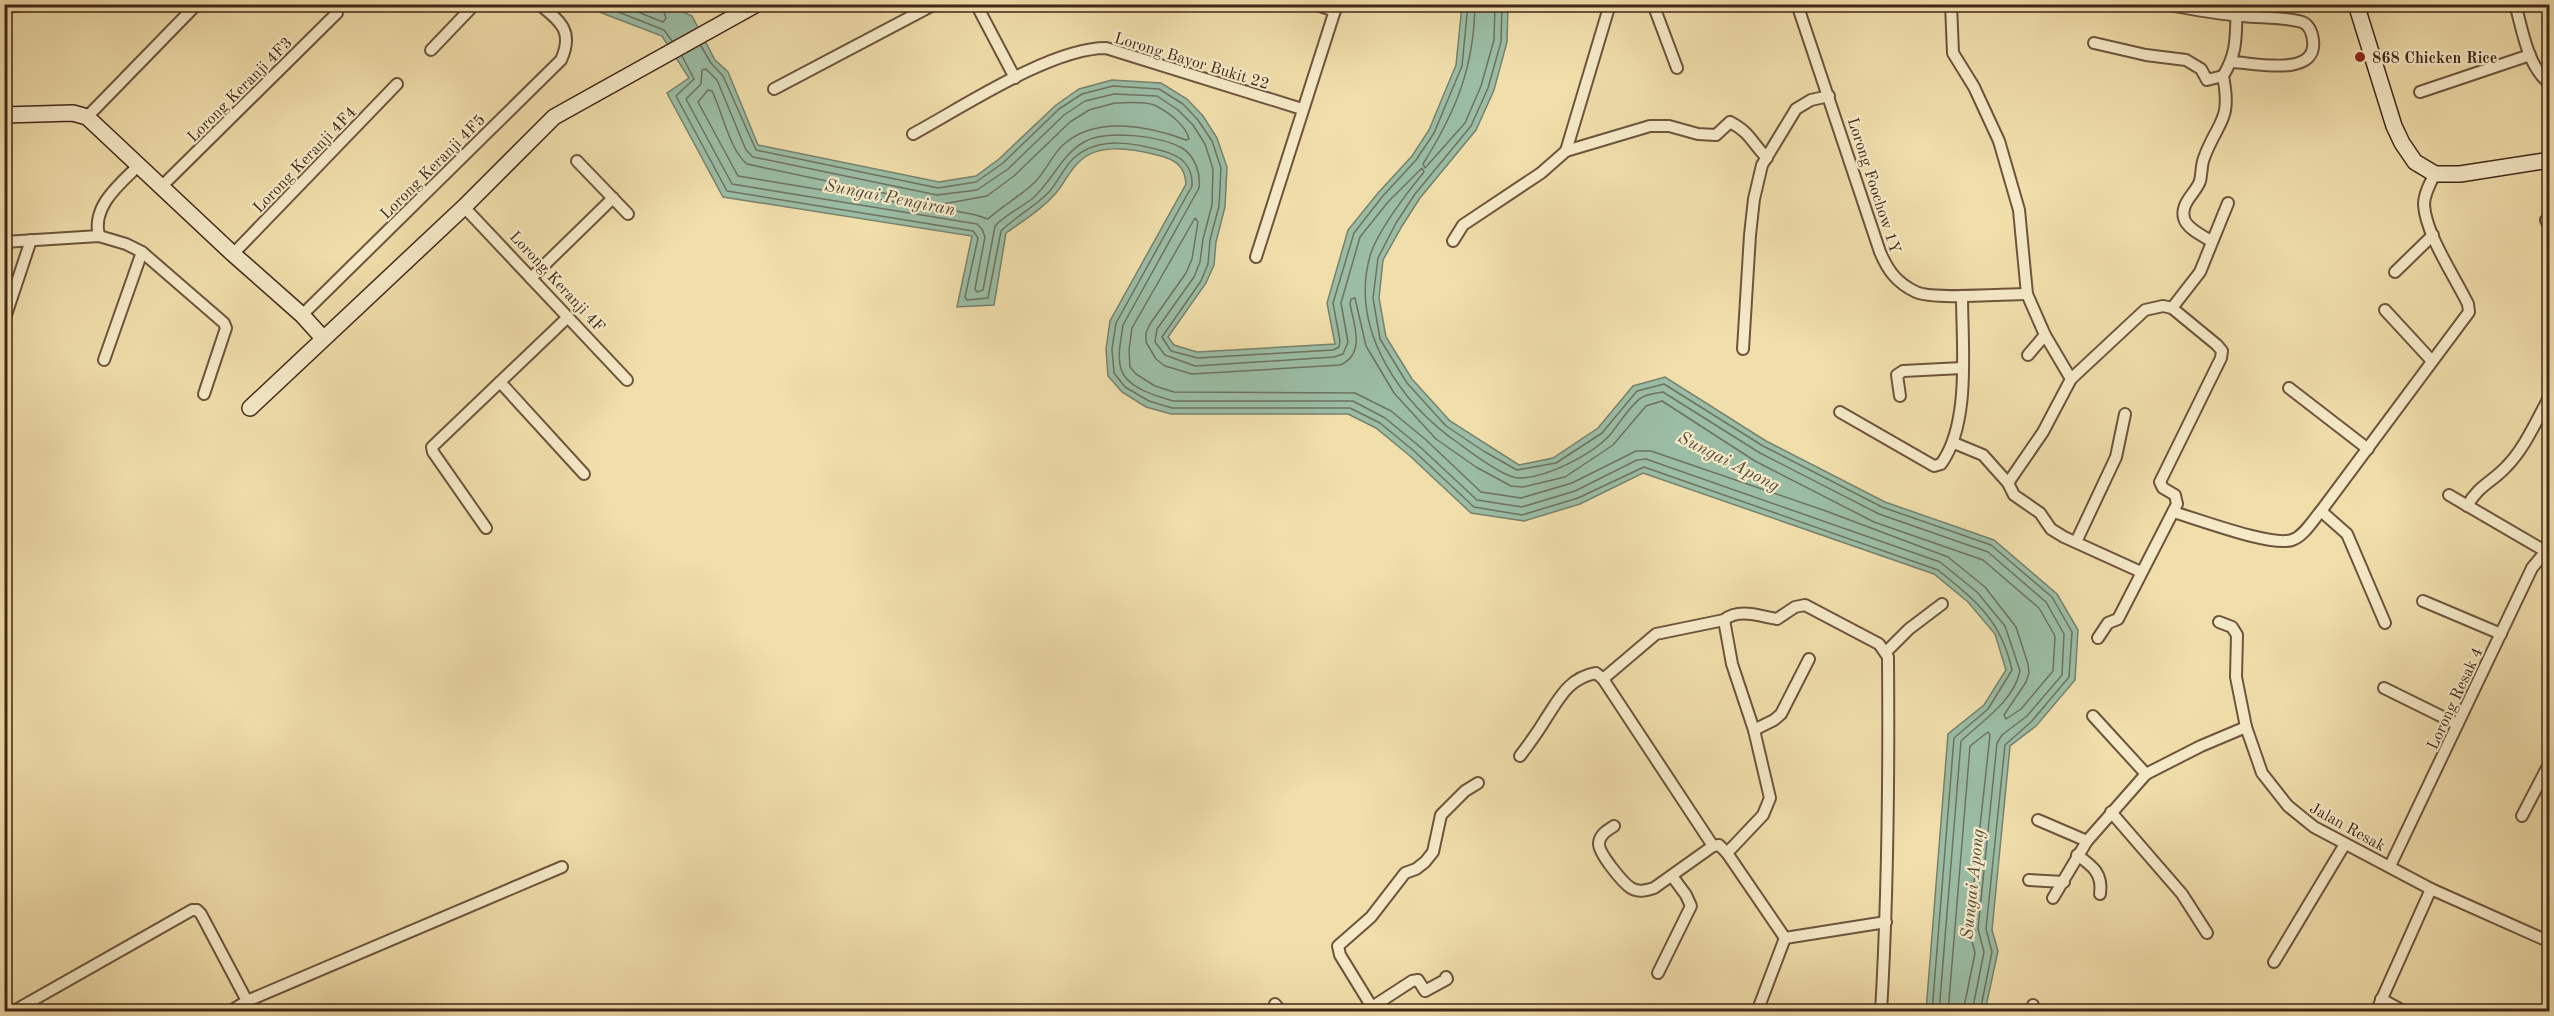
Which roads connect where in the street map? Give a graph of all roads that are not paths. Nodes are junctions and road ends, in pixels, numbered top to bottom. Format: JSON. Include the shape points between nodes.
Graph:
{"nodes":[{"id":1,"x":35,"y":4,"type":"edge"},
{"id":2,"x":475,"y":4,"type":"edge"},
{"id":3,"x":539,"y":4,"type":"edge"},
{"id":4,"x":757,"y":4,"type":"edge"},
{"id":5,"x":935,"y":4,"type":"edge"},
{"id":6,"x":976,"y":4,"type":"edge"},
{"id":7,"x":1314,"y":4,"type":"edge"},
{"id":8,"x":1610,"y":4,"type":"edge"},
{"id":9,"x":1653,"y":4,"type":"edge"},
{"id":10,"x":1797,"y":4,"type":"edge"},
{"id":11,"x":1951,"y":4,"type":"edge"},
{"id":12,"x":2164,"y":4,"type":"edge"},
{"id":13,"x":2515,"y":4,"type":"edge"},
{"id":14,"x":2356,"y":5,"type":"edge"},
{"id":15,"x":194,"y":6,"type":"edge"},
{"id":16,"x":4,"y":7,"type":"edge"},
{"id":17,"x":1336,"y":8,"type":"edge"},
{"id":18,"x":2236,"y":10,"type":"edge"},
{"id":19,"x":337,"y":13,"type":"dead end"},
{"id":20,"x":2094,"y":44,"type":"dead end"},
{"id":21,"x":431,"y":50,"type":"dead end"},
{"id":22,"x":2530,"y":55,"type":"junction"},
{"id":23,"x":2233,"y":62,"type":"junction"},
{"id":24,"x":1677,"y":68,"type":"dead end"},
{"id":25,"x":2223,"y":76,"type":"junction"},
{"id":26,"x":1015,"y":78,"type":"junction"},
{"id":27,"x":398,"y":84,"type":"dead end"},
{"id":28,"x":2550,"y":84,"type":"edge"},
{"id":29,"x":774,"y":89,"type":"dead end"},
{"id":30,"x":2420,"y":92,"type":"dead end"},
{"id":31,"x":1829,"y":96,"type":"junction"},
{"id":32,"x":1302,"y":109,"type":"junction"},
{"id":33,"x":4,"y":115,"type":"edge"},
{"id":34,"x":80,"y":115,"type":"junction"},
{"id":35,"x":913,"y":135,"type":"dead end"},
{"id":36,"x":1566,"y":151,"type":"junction"},
{"id":37,"x":1767,"y":158,"type":"junction"},
{"id":38,"x":2550,"y":160,"type":"edge"},
{"id":39,"x":577,"y":161,"type":"dead end"},
{"id":40,"x":139,"y":165,"type":"junction"},
{"id":41,"x":2435,"y":174,"type":"junction"},
{"id":42,"x":162,"y":186,"type":"junction"},
{"id":43,"x":613,"y":198,"type":"junction"},
{"id":44,"x":2228,"y":203,"type":"dead end"},
{"id":45,"x":464,"y":207,"type":"junction"},
{"id":46,"x":628,"y":214,"type":"dead end"},
{"id":47,"x":2433,"y":235,"type":"junction"},
{"id":48,"x":104,"y":237,"type":"junction"},
{"id":49,"x":30,"y":240,"type":"junction"},
{"id":50,"x":1453,"y":241,"type":"dead end"},
{"id":51,"x":2211,"y":241,"type":"junction"},
{"id":52,"x":4,"y":242,"type":"edge"},
{"id":53,"x":142,"y":252,"type":"junction"},
{"id":54,"x":233,"y":254,"type":"junction"},
{"id":55,"x":1256,"y":257,"type":"dead end"},
{"id":56,"x":2395,"y":272,"type":"dead end"},
{"id":57,"x":531,"y":278,"type":"junction"},
{"id":58,"x":2027,"y":294,"type":"junction"},
{"id":59,"x":1962,"y":296,"type":"junction"},
{"id":60,"x":2172,"y":309,"type":"junction"},
{"id":61,"x":2385,"y":310,"type":"dead end"},
{"id":62,"x":302,"y":315,"type":"junction"},
{"id":63,"x":568,"y":317,"type":"junction"},
{"id":64,"x":4,"y":321,"type":"edge"},
{"id":65,"x":2045,"y":335,"type":"junction"},
{"id":66,"x":322,"y":337,"type":"junction"},
{"id":67,"x":1743,"y":349,"type":"dead end"},
{"id":68,"x":2028,"y":356,"type":"dead end"},
{"id":69,"x":104,"y":360,"type":"dead end"},
{"id":70,"x":2432,"y":361,"type":"junction"},
{"id":71,"x":1962,"y":368,"type":"junction"},
{"id":72,"x":2071,"y":379,"type":"junction"},
{"id":73,"x":627,"y":380,"type":"dead end"},
{"id":74,"x":500,"y":382,"type":"junction"},
{"id":75,"x":2289,"y":388,"type":"dead end"},
{"id":76,"x":204,"y":394,"type":"dead end"},
{"id":77,"x":1900,"y":396,"type":"dead end"},
{"id":78,"x":2550,"y":396,"type":"edge"},
{"id":79,"x":250,"y":408,"type":"dead end"},
{"id":80,"x":1840,"y":412,"type":"dead end"},
{"id":81,"x":2125,"y":414,"type":"dead end"},
{"id":82,"x":1954,"y":443,"type":"junction"},
{"id":83,"x":2368,"y":449,"type":"junction"},
{"id":84,"x":584,"y":474,"type":"dead end"},
{"id":85,"x":2008,"y":483,"type":"junction"},
{"id":86,"x":2449,"y":495,"type":"dead end"},
{"id":87,"x":2467,"y":506,"type":"junction"},
{"id":88,"x":2321,"y":511,"type":"junction"},
{"id":89,"x":2174,"y":512,"type":"junction"},
{"id":90,"x":486,"y":528,"type":"dead end"},
{"id":91,"x":2076,"y":542,"type":"junction"},
{"id":92,"x":2547,"y":548,"type":"edge"},
{"id":93,"x":2141,"y":572,"type":"junction"},
{"id":94,"x":2423,"y":601,"type":"dead end"},
{"id":95,"x":1942,"y":604,"type":"dead end"},
{"id":96,"x":1724,"y":621,"type":"junction"},
{"id":97,"x":2219,"y":622,"type":"dead end"},
{"id":98,"x":2385,"y":623,"type":"dead end"},
{"id":99,"x":2501,"y":634,"type":"junction"},
{"id":100,"x":2098,"y":638,"type":"dead end"},
{"id":101,"x":1886,"y":652,"type":"junction"},
{"id":102,"x":1809,"y":659,"type":"dead end"},
{"id":103,"x":1602,"y":679,"type":"junction"},
{"id":104,"x":2384,"y":688,"type":"dead end"},
{"id":105,"x":2093,"y":716,"type":"dead end"},
{"id":106,"x":2457,"y":724,"type":"junction"},
{"id":107,"x":2246,"y":727,"type":"junction"},
{"id":108,"x":1754,"y":730,"type":"junction"},
{"id":109,"x":1520,"y":756,"type":"dead end"},
{"id":110,"x":2550,"y":762,"type":"edge"},
{"id":111,"x":2146,"y":774,"type":"junction"},
{"id":112,"x":1478,"y":783,"type":"dead end"},
{"id":113,"x":2111,"y":812,"type":"junction"},
{"id":114,"x":2522,"y":816,"type":"dead end"},
{"id":115,"x":2038,"y":820,"type":"dead end"},
{"id":116,"x":1614,"y":826,"type":"dead end"},
{"id":117,"x":2087,"y":841,"type":"junction"},
{"id":118,"x":2344,"y":844,"type":"junction"},
{"id":119,"x":1713,"y":846,"type":"junction"},
{"id":120,"x":1728,"y":853,"type":"junction"},
{"id":121,"x":2077,"y":855,"type":"junction"},
{"id":122,"x":2390,"y":866,"type":"junction"},
{"id":123,"x":562,"y":867,"type":"dead end"},
{"id":124,"x":1672,"y":876,"type":"junction"},
{"id":125,"x":2029,"y":880,"type":"dead end"},
{"id":126,"x":2064,"y":882,"type":"junction"},
{"id":127,"x":2431,"y":889,"type":"junction"},
{"id":128,"x":2100,"y":894,"type":"dead end"},
{"id":129,"x":2053,"y":898,"type":"dead end"},
{"id":130,"x":1886,"y":922,"type":"junction"},
{"id":131,"x":2207,"y":933,"type":"dead end"},
{"id":132,"x":1785,"y":938,"type":"junction"},
{"id":133,"x":2550,"y":942,"type":"edge"},
{"id":134,"x":2274,"y":962,"type":"dead end"},
{"id":135,"x":1658,"y":973,"type":"dead end"},
{"id":136,"x":1446,"y":977,"type":"dead end"},
{"id":137,"x":2381,"y":999,"type":"junction"},
{"id":138,"x":247,"y":1001,"type":"junction"},
{"id":139,"x":1374,"y":1009,"type":"edge"},
{"id":140,"x":12,"y":1011,"type":"edge"},
{"id":141,"x":229,"y":1011,"type":"edge"},
{"id":142,"x":1757,"y":1011,"type":"edge"},
{"id":143,"x":1881,"y":1011,"type":"edge"},
{"id":144,"x":2376,"y":1011,"type":"edge"},
{"id":145,"x":2405,"y":1011,"type":"edge"}],
"edges":[{"from":1,"to":16,"type":"street"},
{"from":2,"to":21,"type":"street"},
{"from":3,"to":62,"type":"street","name":"Lorong Keranji 4F5","via":[[566,30],[561,60]]},
{"from":4,"to":45,"type":"street","via":[[554,117]]},
{"from":5,"to":29,"type":"street"},
{"from":6,"to":26,"type":"street"},
{"from":7,"to":17,"type":"street"},
{"from":8,"to":36,"type":"street"},
{"from":9,"to":24,"type":"street"},
{"from":10,"to":31,"type":"street","name":"Lorong Foochow 1Y"},
{"from":11,"to":58,"type":"street","via":[[1953,53],[1999,141],[2019,210]]},
{"from":12,"to":18,"type":"street"},
{"from":13,"to":22,"type":"street"},
{"from":14,"to":41,"type":"street","via":[[2402,143],[2415,162]]},
{"from":15,"to":34,"type":"street"},
{"from":17,"to":32,"type":"street"},
{"from":18,"to":23,"type":"street"},
{"from":18,"to":23,"type":"street","via":[[2303,22],[2312,30],[2314,44],[2309,57],[2293,66]]},
{"from":19,"to":42,"type":"street","name":"Lorong Keranji 4F3"},
{"from":20,"to":25,"type":"street","via":[[2186,60],[2201,69],[2207,80]]},
{"from":22,"to":28,"type":"street","via":[[2538,73]]},
{"from":22,"to":30,"type":"street"},
{"from":23,"to":25,"type":"street"},
{"from":25,"to":51,"type":"street","via":[[2227,109],[2204,157],[2200,181],[2183,212],[2189,227]]},
{"from":26,"to":32,"type":"street","name":"Lorong Bayor Bukit 22","via":[[1071,53],[1106,48]]},
{"from":26,"to":35,"type":"street","name":"Lorong Bayor Bukit 22"},
{"from":27,"to":54,"type":"street","name":"Lorong Keranji 4F4"},
{"from":31,"to":37,"type":"street","via":[[1810,100],[1796,109]]},
{"from":31,"to":59,"type":"street","name":"Lorong Foochow 1Y","via":[[1886,266],[1894,278],[1918,293]]},
{"from":32,"to":55,"type":"street"},
{"from":33,"to":34,"type":"street"},
{"from":34,"to":40,"type":"street"},
{"from":36,"to":37,"type":"street","via":[[1650,126],[1716,135],[1730,122],[1748,133]]},
{"from":36,"to":50,"type":"street","via":[[1541,173],[1463,225]]},
{"from":37,"to":67,"type":"street","via":[[1754,199]]},
{"from":38,"to":41,"type":"street","via":[[2460,174]]},
{"from":39,"to":43,"type":"street"},
{"from":40,"to":42,"type":"street"},
{"from":40,"to":48,"type":"street","via":[[108,196],[97,229]]},
{"from":41,"to":47,"type":"street","via":[[2424,207]]},
{"from":42,"to":54,"type":"street"},
{"from":43,"to":46,"type":"street"},
{"from":43,"to":57,"type":"street"},
{"from":44,"to":51,"type":"street"},
{"from":45,"to":57,"type":"street","name":"Lorong Keranji 4F"},
{"from":45,"to":66,"type":"street"},
{"from":47,"to":56,"type":"street"},
{"from":47,"to":70,"type":"street","via":[[2469,309]]},
{"from":48,"to":49,"type":"street"},
{"from":48,"to":53,"type":"street"},
{"from":49,"to":52,"type":"street"},
{"from":49,"to":64,"type":"street"},
{"from":51,"to":60,"type":"street","via":[[2200,272]]},
{"from":53,"to":69,"type":"street"},
{"from":53,"to":76,"type":"street","via":[[226,327]]},
{"from":54,"to":62,"type":"street"},
{"from":57,"to":63,"type":"street","name":"Lorong Keranji 4F"},
{"from":58,"to":59,"type":"street","name":"Lorong Foochow 1Y"},
{"from":58,"to":65,"type":"street"},
{"from":59,"to":71,"type":"street"},
{"from":60,"to":72,"type":"street","via":[[2163,306],[2145,310]]},
{"from":60,"to":89,"type":"street","via":[[2222,351],[2160,482],[2177,497]]},
{"from":61,"to":70,"type":"street"},
{"from":62,"to":66,"type":"street"},
{"from":63,"to":73,"type":"street","name":"Lorong Keranji 4F"},
{"from":63,"to":74,"type":"street"},
{"from":65,"to":68,"type":"street"},
{"from":65,"to":72,"type":"street"},
{"from":66,"to":79,"type":"street"},
{"from":70,"to":83,"type":"street"},
{"from":71,"to":77,"type":"street","via":[[1903,371],[1897,375]]},
{"from":71,"to":82,"type":"street"},
{"from":72,"to":85,"type":"street","via":[[2043,432]]},
{"from":74,"to":84,"type":"street"},
{"from":74,"to":90,"type":"street","via":[[432,447]]},
{"from":75,"to":83,"type":"street"},
{"from":78,"to":87,"type":"street","via":[[2513,459],[2479,488]]},
{"from":80,"to":82,"type":"street","via":[[1934,466],[1941,464]]},
{"from":81,"to":91,"type":"street","via":[[2116,457]]},
{"from":82,"to":85,"type":"street","via":[[1983,455]]},
{"from":83,"to":88,"type":"street"},
{"from":85,"to":91,"type":"street","via":[[2014,495],[2040,513],[2051,529]]},
{"from":86,"to":87,"type":"street"},
{"from":87,"to":92,"type":"street"},
{"from":88,"to":89,"type":"street","via":[[2301,535],[2285,542]]},
{"from":88,"to":98,"type":"street","via":[[2347,534]]},
{"from":89,"to":93,"type":"street"},
{"from":91,"to":93,"type":"street"},
{"from":92,"to":99,"type":"street","name":"Lorong Resak 4","via":[[2532,568]]},
{"from":93,"to":100,"type":"street","via":[[2118,619],[2108,623]]},
{"from":94,"to":99,"type":"street"},
{"from":95,"to":101,"type":"street"},
{"from":96,"to":101,"type":"street","via":[[1730,615],[1743,613],[1777,619],[1804,605],[1879,644]]},
{"from":96,"to":103,"type":"street","via":[[1656,634]]},
{"from":96,"to":108,"type":"street","via":[[1732,664]]},
{"from":97,"to":107,"type":"street","name":"Jalan Resak","via":[[2232,627],[2237,635],[2236,677]]},
{"from":99,"to":106,"type":"street","name":"Lorong Resak 4"},
{"from":101,"to":130,"type":"street"},
{"from":102,"to":108,"type":"street","via":[[1781,714]]},
{"from":103,"to":109,"type":"street","via":[[1596,673],[1585,675],[1562,692]]},
{"from":103,"to":119,"type":"street"},
{"from":104,"to":106,"type":"street"},
{"from":105,"to":111,"type":"street"},
{"from":106,"to":122,"type":"street","name":"Lorong Resak 4"},
{"from":107,"to":111,"type":"street"},
{"from":107,"to":118,"type":"street","name":"Jalan Resak","via":[[2262,773],[2273,790],[2299,817]]},
{"from":108,"to":120,"type":"street","via":[[1770,798],[1764,815]]},
{"from":110,"to":114,"type":"street"},
{"from":111,"to":113,"type":"street"},
{"from":112,"to":139,"type":"street","via":[[1441,815],[1433,852],[1425,862],[1405,873],[1371,917],[1338,946]]},
{"from":113,"to":117,"type":"street"},
{"from":113,"to":131,"type":"street","via":[[2182,894]]},
{"from":115,"to":117,"type":"street"},
{"from":116,"to":124,"type":"street","via":[[1603,833],[1599,842],[1601,852],[1632,888],[1654,888]]},
{"from":117,"to":121,"type":"street"},
{"from":118,"to":122,"type":"street","name":"Jalan Resak"},
{"from":118,"to":134,"type":"street"},
{"from":119,"to":120,"type":"street","via":[[1719,845]]},
{"from":119,"to":124,"type":"street"},
{"from":120,"to":132,"type":"street"},
{"from":121,"to":126,"type":"street"},
{"from":121,"to":128,"type":"street","via":[[2099,875]]},
{"from":122,"to":127,"type":"street","name":"Jalan Resak"},
{"from":123,"to":138,"type":"street"},
{"from":124,"to":135,"type":"street","via":[[1691,906]]},
{"from":125,"to":126,"type":"street"},
{"from":126,"to":129,"type":"street"},
{"from":127,"to":133,"type":"street","name":"Jalan Resak"},
{"from":127,"to":137,"type":"street"},
{"from":130,"to":132,"type":"street"},
{"from":130,"to":143,"type":"street"},
{"from":132,"to":142,"type":"street"},
{"from":136,"to":139,"type":"street","via":[[1443,983],[1425,991],[1418,980],[1413,981]]},
{"from":137,"to":144,"type":"street"},
{"from":137,"to":145,"type":"street"},
{"from":138,"to":140,"type":"street","via":[[201,914],[192,910]]},
{"from":138,"to":141,"type":"street"}]}
